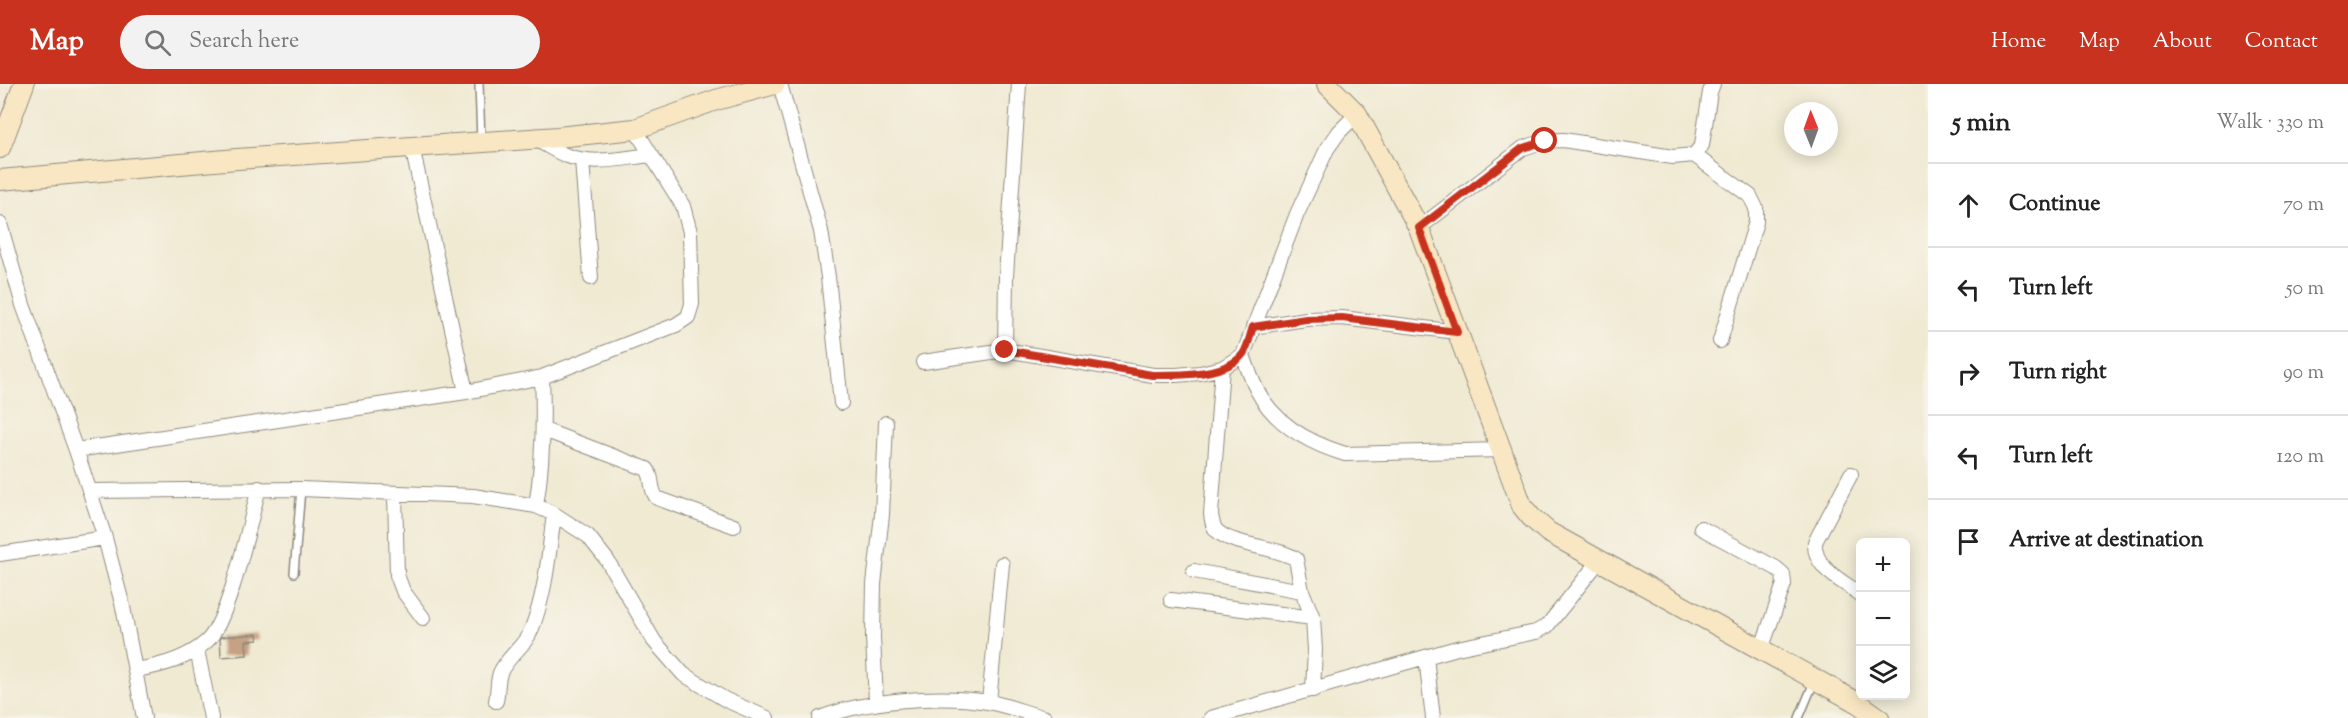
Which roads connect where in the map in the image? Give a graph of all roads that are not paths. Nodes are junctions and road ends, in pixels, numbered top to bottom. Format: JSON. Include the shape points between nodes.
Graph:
{"nodes":[{"id":1,"x":24,"y":84,"type":"edge"},
{"id":2,"x":479,"y":84,"type":"edge"},
{"id":3,"x":775,"y":84,"type":"edge"},
{"id":4,"x":780,"y":84,"type":"edge"},
{"id":5,"x":1019,"y":84,"type":"edge"},
{"id":6,"x":1327,"y":84,"type":"edge"},
{"id":7,"x":1713,"y":84,"type":"edge"},
{"id":8,"x":1357,"y":114,"type":"junction"},
{"id":9,"x":635,"y":129,"type":"junction"},
{"id":10,"x":535,"y":139,"type":"junction"},
{"id":11,"x":481,"y":143,"type":"junction"},
{"id":12,"x":412,"y":147,"type":"junction"},
{"id":13,"x":0,"y":148,"type":"edge"},
{"id":14,"x":651,"y":155,"type":"junction"},
{"id":15,"x":1694,"y":155,"type":"junction"},
{"id":16,"x":582,"y":160,"type":"junction"},
{"id":17,"x":0,"y":180,"type":"edge"},
{"id":18,"x":0,"y":224,"type":"edge"},
{"id":19,"x":1419,"y":228,"type":"junction"},
{"id":20,"x":7,"y":272,"type":"edge"},
{"id":21,"x":591,"y":278,"type":"dead end"},
{"id":22,"x":1253,"y":327,"type":"junction"},
{"id":23,"x":1457,"y":332,"type":"junction"},
{"id":24,"x":1720,"y":341,"type":"dead end"},
{"id":25,"x":1005,"y":350,"type":"junction"},
{"id":26,"x":1243,"y":355,"type":"junction"},
{"id":27,"x":923,"y":362,"type":"dead end"},
{"id":28,"x":1222,"y":368,"type":"junction"},
{"id":29,"x":543,"y":377,"type":"junction"},
{"id":30,"x":466,"y":392,"type":"junction"},
{"id":31,"x":841,"y":403,"type":"dead end"},
{"id":32,"x":886,"y":423,"type":"dead end"},
{"id":33,"x":544,"y":430,"type":"junction"},
{"id":34,"x":76,"y":450,"type":"junction"},
{"id":35,"x":1501,"y":450,"type":"junction"},
{"id":36,"x":1851,"y":474,"type":"dead end"},
{"id":37,"x":259,"y":488,"type":"junction"},
{"id":38,"x":301,"y":489,"type":"junction"},
{"id":39,"x":90,"y":491,"type":"junction"},
{"id":40,"x":395,"y":493,"type":"junction"},
{"id":41,"x":536,"y":506,"type":"junction"},
{"id":42,"x":554,"y":514,"type":"junction"},
{"id":43,"x":734,"y":526,"type":"dead end"},
{"id":44,"x":1701,"y":528,"type":"dead end"},
{"id":45,"x":105,"y":538,"type":"junction"},
{"id":46,"x":0,"y":554,"type":"edge"},
{"id":47,"x":1599,"y":561,"type":"junction"},
{"id":48,"x":1002,"y":564,"type":"dead end"},
{"id":49,"x":1194,"y":571,"type":"dead end"},
{"id":50,"x":294,"y":573,"type":"dead end"},
{"id":51,"x":1302,"y":591,"type":"junction"},
{"id":52,"x":1857,"y":592,"type":"edge"},
{"id":53,"x":1171,"y":600,"type":"dead end"},
{"id":54,"x":423,"y":618,"type":"dead end"},
{"id":55,"x":1313,"y":618,"type":"junction"},
{"id":56,"x":197,"y":650,"type":"junction"},
{"id":57,"x":1761,"y":650,"type":"junction"},
{"id":58,"x":1426,"y":657,"type":"junction"},
{"id":59,"x":135,"y":670,"type":"junction"},
{"id":60,"x":1815,"y":680,"type":"junction"},
{"id":61,"x":1313,"y":690,"type":"junction"},
{"id":62,"x":1856,"y":697,"type":"edge"},
{"id":63,"x":1861,"y":700,"type":"edge"},
{"id":64,"x":496,"y":701,"type":"dead end"},
{"id":65,"x":876,"y":702,"type":"junction"},
{"id":66,"x":989,"y":702,"type":"junction"},
{"id":67,"x":1017,"y":715,"type":"edge"},
{"id":68,"x":144,"y":718,"type":"edge"},
{"id":69,"x":211,"y":718,"type":"edge"},
{"id":70,"x":767,"y":718,"type":"edge"},
{"id":71,"x":820,"y":718,"type":"edge"},
{"id":72,"x":1045,"y":718,"type":"edge"},
{"id":73,"x":1211,"y":718,"type":"edge"},
{"id":74,"x":1434,"y":718,"type":"edge"},
{"id":75,"x":1799,"y":718,"type":"edge"},
{"id":76,"x":1879,"y":718,"type":"edge"}],
"edges":[{"from":1,"to":13,"type":"street"},
{"from":2,"to":11,"type":"lane"},
{"from":3,"to":9,"type":"street","via":[[731,93]]},
{"from":4,"to":31,"type":"street","via":[[820,231]]},
{"from":5,"to":25,"type":"street"},
{"from":6,"to":8,"type":"street"},
{"from":7,"to":15,"type":"street","via":[[1702,145]]},
{"from":8,"to":19,"type":"street"},
{"from":8,"to":22,"type":"street","via":[[1327,149]]},
{"from":9,"to":10,"type":"street"},
{"from":9,"to":14,"type":"street"},
{"from":10,"to":11,"type":"street"},
{"from":10,"to":16,"type":"street"},
{"from":11,"to":12,"type":"street"},
{"from":12,"to":17,"type":"street"},
{"from":12,"to":30,"type":"street"},
{"from":14,"to":16,"type":"street"},
{"from":14,"to":29,"type":"street","via":[[683,206],[690,232],[692,304],[688,317]]},
{"from":15,"to":19,"type":"street","via":[[1673,157],[1563,140],[1545,141],[1523,148]]},
{"from":15,"to":24,"type":"street","via":[[1750,196],[1756,208],[1756,222]]},
{"from":16,"to":21,"type":"street"},
{"from":18,"to":20,"type":"street"},
{"from":19,"to":23,"type":"street"},
{"from":20,"to":34,"type":"street"},
{"from":22,"to":23,"type":"street","via":[[1342,318]]},
{"from":22,"to":26,"type":"street"},
{"from":23,"to":35,"type":"street"},
{"from":25,"to":27,"type":"street"},
{"from":25,"to":28,"type":"street","via":[[1152,375],[1200,374]]},
{"from":26,"to":28,"type":"street"},
{"from":26,"to":35,"type":"street","via":[[1257,390],[1273,413],[1296,433],[1323,447],[1346,454]]},
{"from":28,"to":51,"type":"street","via":[[1212,525],[1236,540],[1296,560]]},
{"from":29,"to":30,"type":"street"},
{"from":29,"to":33,"type":"street"},
{"from":30,"to":34,"type":"street"},
{"from":32,"to":65,"type":"street","via":[[874,584]]},
{"from":33,"to":41,"type":"street"},
{"from":33,"to":43,"type":"street","via":[[647,469],[657,498]]},
{"from":34,"to":39,"type":"street"},
{"from":35,"to":47,"type":"street","via":[[1522,506],[1531,517],[1548,532]]},
{"from":36,"to":52,"type":"street","via":[[1815,542],[1814,554],[1822,567]]},
{"from":37,"to":38,"type":"street"},
{"from":37,"to":39,"type":"street"},
{"from":37,"to":56,"type":"street","via":[[226,607],[210,640]]},
{"from":38,"to":40,"type":"street"},
{"from":38,"to":50,"type":"lane"},
{"from":39,"to":45,"type":"street"},
{"from":40,"to":41,"type":"street","via":[[473,495]]},
{"from":40,"to":54,"type":"street","via":[[397,575],[403,591]]},
{"from":41,"to":42,"type":"street"},
{"from":42,"to":64,"type":"street","via":[[546,576],[532,629],[500,674]]},
{"from":42,"to":70,"type":"street","via":[[588,536],[607,560],[654,641],[683,674],[726,700]]},
{"from":44,"to":57,"type":"street","via":[[1783,574],[1784,584]]},
{"from":45,"to":46,"type":"street"},
{"from":45,"to":59,"type":"street"},
{"from":47,"to":57,"type":"street"},
{"from":47,"to":58,"type":"street","via":[[1547,626],[1536,632]]},
{"from":48,"to":66,"type":"street"},
{"from":49,"to":51,"type":"street"},
{"from":51,"to":55,"type":"street"},
{"from":53,"to":55,"type":"street"},
{"from":55,"to":61,"type":"street"},
{"from":56,"to":59,"type":"street","via":[[160,666]]},
{"from":56,"to":69,"type":"street"},
{"from":57,"to":60,"type":"street"},
{"from":58,"to":61,"type":"street"},
{"from":58,"to":74,"type":"street"},
{"from":59,"to":68,"type":"street"},
{"from":60,"to":62,"type":"street"},
{"from":60,"to":75,"type":"lane"},
{"from":61,"to":73,"type":"street"},
{"from":63,"to":76,"type":"street"},
{"from":65,"to":66,"type":"street"},
{"from":65,"to":71,"type":"street"},
{"from":66,"to":67,"type":"street"},
{"from":67,"to":72,"type":"street"}]}
